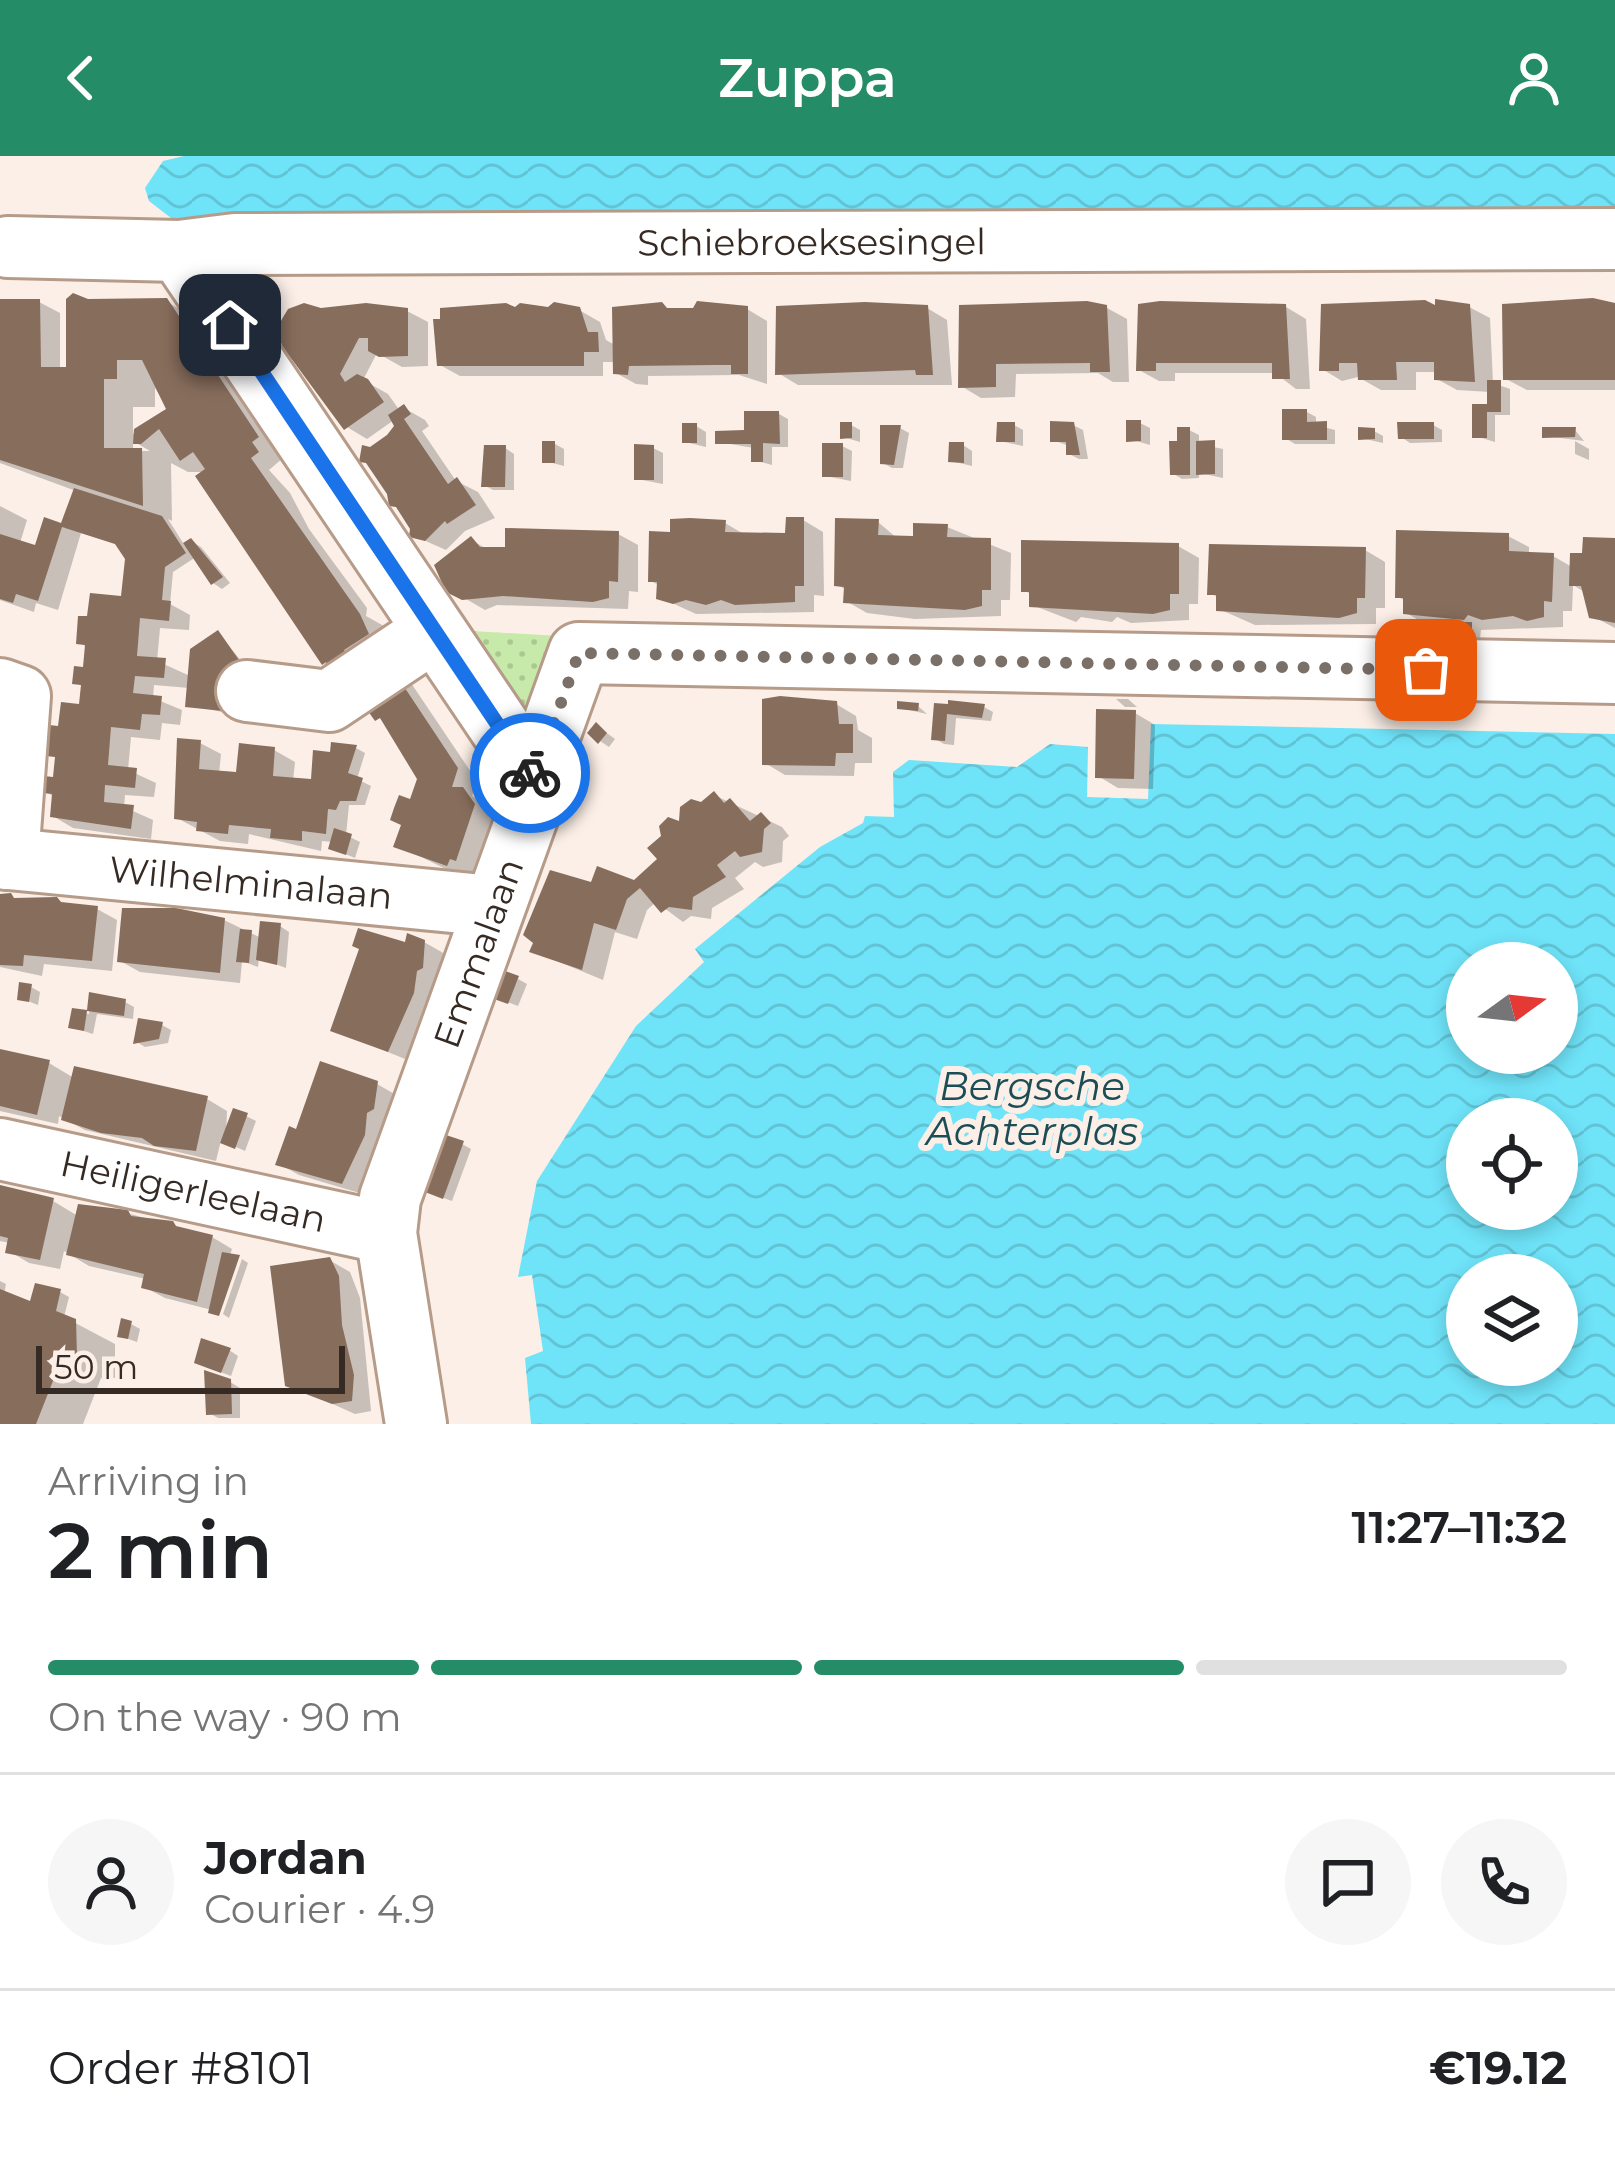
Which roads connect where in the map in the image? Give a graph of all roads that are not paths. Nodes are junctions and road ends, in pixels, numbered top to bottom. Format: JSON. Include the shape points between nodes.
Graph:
{"nodes":[{"id":1,"x":3,"y":234,"type":"edge"},
{"id":2,"x":1615,"y":239,"type":"edge"},
{"id":3,"x":179,"y":251,"type":"junction"},
{"id":4,"x":434,"y":631,"type":"junction"},
{"id":5,"x":1615,"y":673,"type":"edge"},
{"id":6,"x":0,"y":689,"type":"edge"},
{"id":7,"x":247,"y":691,"type":"dead end"},
{"id":8,"x":534,"y":778,"type":"junction"},
{"id":9,"x":4,"y":859,"type":"edge"},
{"id":10,"x":494,"y":906,"type":"junction"},
{"id":11,"x":0,"y":1149,"type":"edge"},
{"id":12,"x":386,"y":1233,"type":"junction"},
{"id":13,"x":416,"y":1424,"type":"edge"}],
"edges":[{"from":1,"to":3,"type":"street","name":"Schiebroeksesingel"},
{"from":2,"to":3,"type":"street","name":"Schiebroeksesingel","via":[[235,244]]},
{"from":3,"to":4,"type":"street"},
{"from":4,"to":7,"type":"street","via":[[329,701]]},
{"from":4,"to":8,"type":"street"},
{"from":5,"to":8,"type":"street","name":"Emmalaan","via":[[579,653]]},
{"from":6,"to":9,"type":"street","name":"Wilhelminalaan","via":[[20,696]]},
{"from":8,"to":10,"type":"street","name":"Emmalaan"},
{"from":9,"to":10,"type":"street","name":"Wilhelminalaan"},
{"from":10,"to":12,"type":"street","name":"Emmalaan","via":[[390,1198]]},
{"from":11,"to":12,"type":"street","name":"Heiligerleelaan"},
{"from":12,"to":13,"type":"street","name":"Emmalaan"}]}
